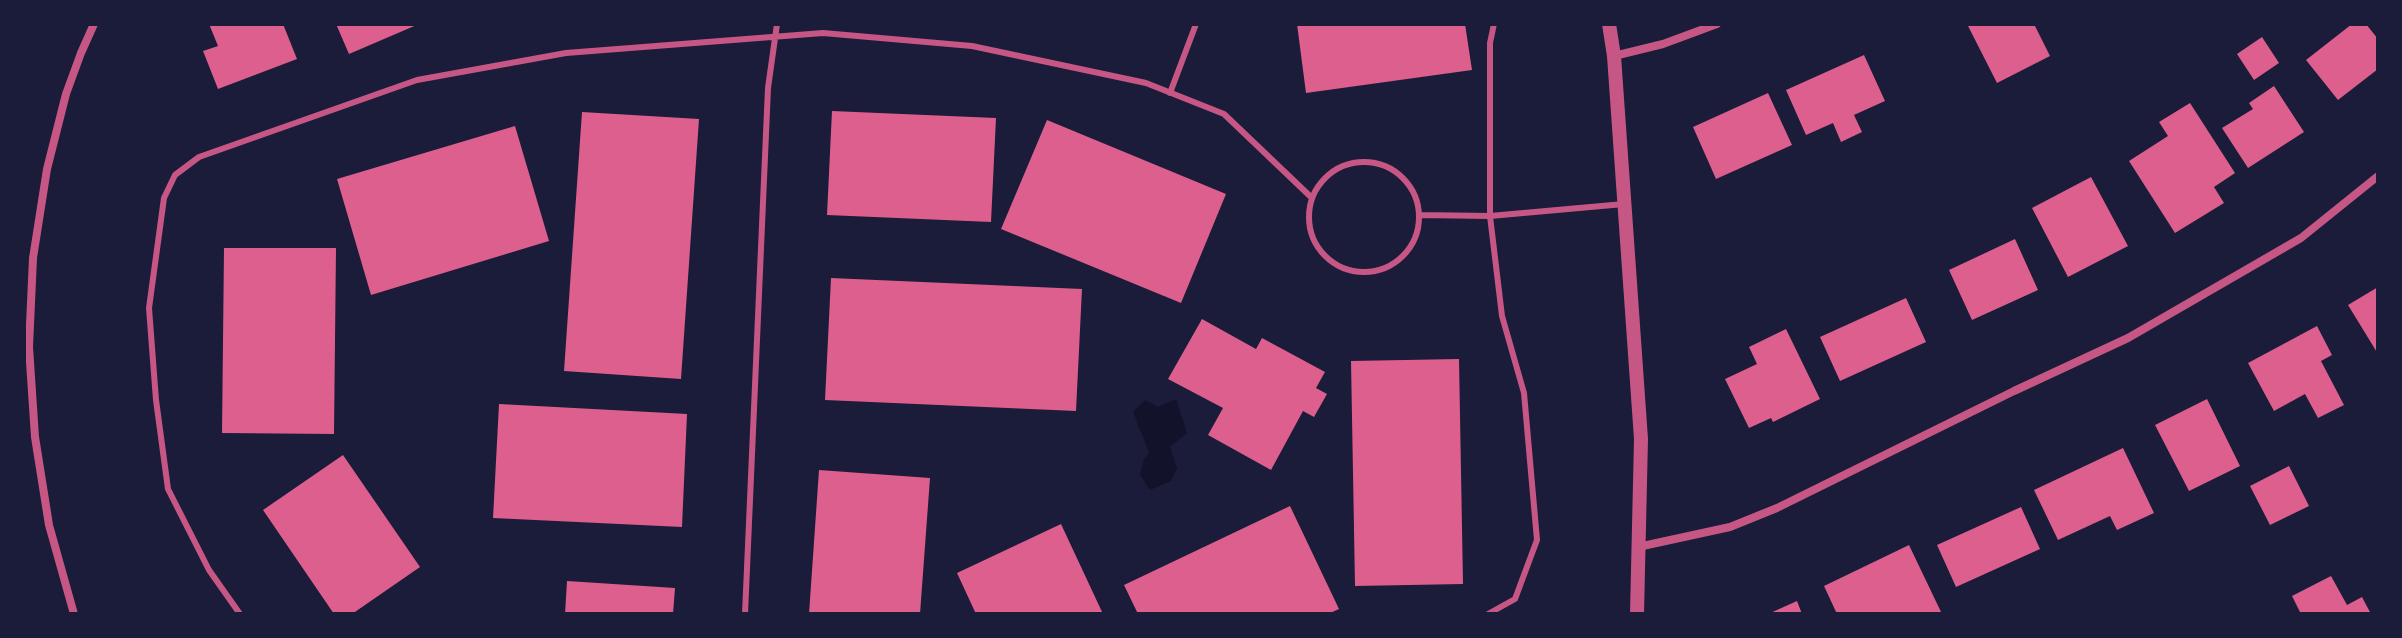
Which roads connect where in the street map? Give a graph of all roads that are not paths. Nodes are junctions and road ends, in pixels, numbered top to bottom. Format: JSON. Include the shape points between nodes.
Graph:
{"nodes":[{"id":1,"x":94,"y":24,"type":"edge"},
{"id":2,"x":777,"y":24,"type":"edge"},
{"id":3,"x":1196,"y":24,"type":"edge"},
{"id":4,"x":1494,"y":24,"type":"edge"},
{"id":5,"x":1609,"y":24,"type":"edge"},
{"id":6,"x":1717,"y":24,"type":"edge"},
{"id":7,"x":777,"y":35,"type":"junction"},
{"id":8,"x":1614,"y":56,"type":"junction"},
{"id":9,"x":1170,"y":93,"type":"junction"},
{"id":10,"x":2378,"y":176,"type":"edge"},
{"id":11,"x":1312,"y":198,"type":"junction"},
{"id":12,"x":1624,"y":204,"type":"junction"},
{"id":13,"x":1420,"y":215,"type":"junction"},
{"id":14,"x":1490,"y":216,"type":"junction"},
{"id":15,"x":1638,"y":548,"type":"junction"},
{"id":16,"x":74,"y":614,"type":"edge"},
{"id":17,"x":240,"y":614,"type":"edge"},
{"id":18,"x":745,"y":614,"type":"edge"},
{"id":19,"x":1488,"y":614,"type":"edge"},
{"id":20,"x":1637,"y":614,"type":"edge"}],
"edges":[{"from":1,"to":16,"type":"street","via":[[66,94],[47,169],[33,258],[29,347],[47,510]]},
{"from":2,"to":7,"type":"lane"},
{"from":3,"to":9,"type":"lane"},
{"from":4,"to":14,"type":"lane"},
{"from":5,"to":8,"type":"street"},
{"from":6,"to":8,"type":"street"},
{"from":7,"to":9,"type":"lane","via":[[823,33],[972,46],[1146,83]]},
{"from":7,"to":17,"type":"lane","via":[[566,53],[417,80],[199,157],[175,175],[164,198],[149,308],[168,489],[209,570]]},
{"from":7,"to":18,"type":"lane","via":[[768,88]]},
{"from":8,"to":12,"type":"street"},
{"from":9,"to":11,"type":"lane","via":[[1224,114]]},
{"from":10,"to":15,"type":"street","via":[[2301,238],[2128,338],[1777,508],[1730,527]]},
{"from":11,"to":13,"type":"lane","via":[[1323,179],[1362,161],[1402,176],[1415,194]]},
{"from":11,"to":13,"type":"lane","via":[[1308,219],[1319,249],[1344,269],[1366,273],[1387,268],[1405,255]]},
{"from":12,"to":14,"type":"lane"},
{"from":12,"to":15,"type":"street","via":[[1641,439]]},
{"from":13,"to":14,"type":"lane"},
{"from":14,"to":19,"type":"lane","via":[[1502,316],[1524,393],[1537,540],[1515,599]]},
{"from":15,"to":20,"type":"street"}]}
